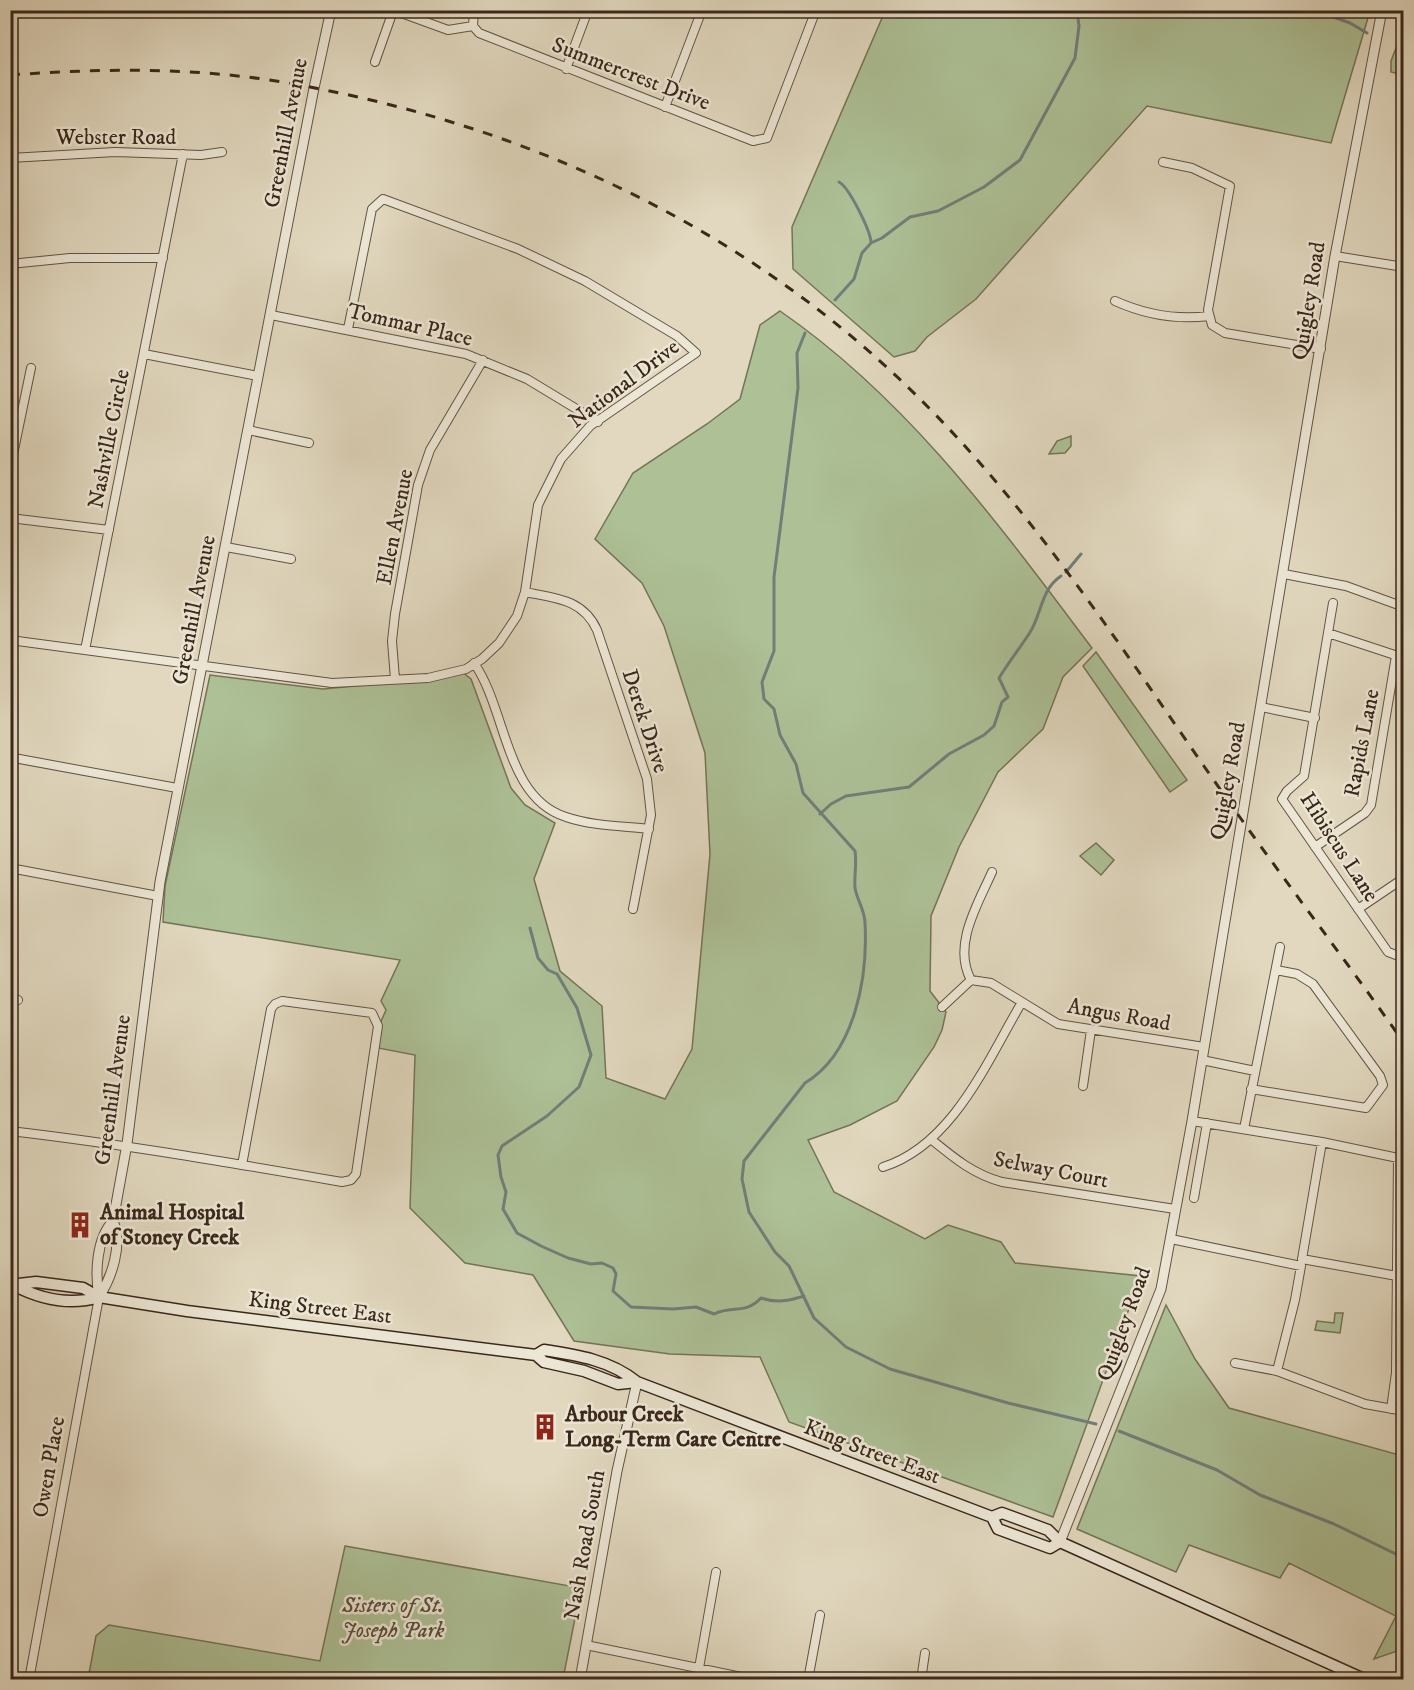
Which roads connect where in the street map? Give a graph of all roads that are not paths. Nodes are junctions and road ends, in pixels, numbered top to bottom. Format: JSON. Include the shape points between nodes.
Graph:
{"nodes":[{"id":1,"x":331,"y":10,"type":"edge"},
{"id":2,"x":474,"y":10,"type":"edge"},
{"id":3,"x":588,"y":10,"type":"edge"},
{"id":4,"x":702,"y":10,"type":"edge"},
{"id":5,"x":816,"y":10,"type":"edge"},
{"id":6,"x":1382,"y":10,"type":"edge"},
{"id":7,"x":393,"y":11,"type":"edge"},
{"id":8,"x":473,"y":26,"type":"junction"},
{"id":9,"x":375,"y":62,"type":"dead end"},
{"id":10,"x":567,"y":69,"type":"junction"},
{"id":11,"x":665,"y":107,"type":"junction"},
{"id":12,"x":222,"y":152,"type":"dead end"},
{"id":13,"x":183,"y":154,"type":"junction"},
{"id":14,"x":10,"y":158,"type":"edge"},
{"id":15,"x":1163,"y":162,"type":"dead end"},
{"id":16,"x":1335,"y":256,"type":"junction"},
{"id":17,"x":163,"y":258,"type":"junction"},
{"id":18,"x":10,"y":264,"type":"edge"},
{"id":19,"x":1404,"y":267,"type":"edge"},
{"id":20,"x":1115,"y":301,"type":"dead end"},
{"id":21,"x":271,"y":315,"type":"junction"},
{"id":22,"x":1209,"y":316,"type":"junction"},
{"id":23,"x":348,"y":329,"type":"junction"},
{"id":24,"x":1321,"y":349,"type":"junction"},
{"id":25,"x":144,"y":354,"type":"junction"},
{"id":26,"x":483,"y":360,"type":"junction"},
{"id":27,"x":31,"y":368,"type":"dead end"},
{"id":28,"x":258,"y":376,"type":"junction"},
{"id":29,"x":598,"y":422,"type":"junction"},
{"id":30,"x":248,"y":430,"type":"junction"},
{"id":31,"x":309,"y":443,"type":"dead end"},
{"id":32,"x":10,"y":469,"type":"edge"},
{"id":33,"x":10,"y":518,"type":"edge"},
{"id":34,"x":110,"y":530,"type":"junction"},
{"id":35,"x":226,"y":547,"type":"junction"},
{"id":36,"x":291,"y":559,"type":"dead end"},
{"id":37,"x":1284,"y":574,"type":"junction"},
{"id":38,"x":525,"y":592,"type":"junction"},
{"id":39,"x":1333,"y":603,"type":"dead end"},
{"id":40,"x":1404,"y":607,"type":"edge"},
{"id":41,"x":1328,"y":633,"type":"junction"},
{"id":42,"x":10,"y":640,"type":"edge"},
{"id":43,"x":85,"y":650,"type":"junction"},
{"id":44,"x":1400,"y":657,"type":"edge"},
{"id":45,"x":474,"y":663,"type":"junction"},
{"id":46,"x":204,"y":664,"type":"junction"},
{"id":47,"x":395,"y":679,"type":"junction"},
{"id":48,"x":1261,"y":707,"type":"junction"},
{"id":49,"x":1315,"y":718,"type":"junction"},
{"id":50,"x":14,"y":758,"type":"dead end"},
{"id":51,"x":177,"y":788,"type":"junction"},
{"id":52,"x":649,"y":829,"type":"junction"},
{"id":53,"x":1315,"y":847,"type":"junction"},
{"id":54,"x":10,"y":868,"type":"edge"},
{"id":55,"x":992,"y":872,"type":"dead end"},
{"id":56,"x":1404,"y":878,"type":"edge"},
{"id":57,"x":158,"y":896,"type":"junction"},
{"id":58,"x":633,"y":909,"type":"dead end"},
{"id":59,"x":1358,"y":909,"type":"junction"},
{"id":60,"x":1280,"y":947,"type":"dead end"},
{"id":61,"x":1404,"y":958,"type":"edge"},
{"id":62,"x":1276,"y":970,"type":"junction"},
{"id":63,"x":971,"y":980,"type":"junction"},
{"id":64,"x":1022,"y":1002,"type":"junction"},
{"id":65,"x":942,"y":1007,"type":"dead end"},
{"id":66,"x":1091,"y":1030,"type":"junction"},
{"id":67,"x":1204,"y":1047,"type":"junction"},
{"id":68,"x":1202,"y":1060,"type":"junction"},
{"id":69,"x":1255,"y":1071,"type":"junction"},
{"id":70,"x":1083,"y":1086,"type":"dead end"},
{"id":71,"x":1251,"y":1089,"type":"junction"},
{"id":72,"x":1192,"y":1121,"type":"junction"},
{"id":73,"x":1207,"y":1123,"type":"junction"},
{"id":74,"x":1244,"y":1129,"type":"junction"},
{"id":75,"x":10,"y":1131,"type":"edge"},
{"id":76,"x":932,"y":1140,"type":"junction"},
{"id":77,"x":1322,"y":1142,"type":"junction"},
{"id":78,"x":127,"y":1144,"type":"junction"},
{"id":79,"x":242,"y":1165,"type":"junction"},
{"id":80,"x":883,"y":1167,"type":"dead end"},
{"id":81,"x":1194,"y":1198,"type":"dead end"},
{"id":82,"x":1175,"y":1209,"type":"junction"},
{"id":83,"x":113,"y":1221,"type":"junction"},
{"id":84,"x":1171,"y":1239,"type":"junction"},
{"id":85,"x":1398,"y":1276,"type":"junction"},
{"id":86,"x":12,"y":1285,"type":"edge"},
{"id":87,"x":99,"y":1297,"type":"junction"},
{"id":88,"x":1235,"y":1364,"type":"dead end"},
{"id":89,"x":1277,"y":1371,"type":"junction"},
{"id":90,"x":637,"y":1382,"type":"junction"},
{"id":91,"x":1391,"y":1409,"type":"junction"},
{"id":92,"x":1404,"y":1411,"type":"edge"},
{"id":93,"x":992,"y":1517,"type":"junction"},
{"id":94,"x":1060,"y":1542,"type":"junction"},
{"id":95,"x":716,"y":1572,"type":"dead end"},
{"id":96,"x":820,"y":1615,"type":"dead end"},
{"id":97,"x":586,"y":1645,"type":"junction"},
{"id":98,"x":925,"y":1653,"type":"dead end"},
{"id":99,"x":699,"y":1668,"type":"junction"},
{"id":100,"x":1351,"y":1676,"type":"edge"},
{"id":101,"x":29,"y":1680,"type":"edge"},
{"id":102,"x":580,"y":1680,"type":"edge"},
{"id":103,"x":756,"y":1680,"type":"edge"},
{"id":104,"x":808,"y":1680,"type":"edge"},
{"id":105,"x":921,"y":1680,"type":"edge"},
{"id":106,"x":1366,"y":1680,"type":"edge"}],
"edges":[{"from":1,"to":21,"type":"street","name":"Greenhill Avenue"},
{"from":2,"to":8,"type":"street"},
{"from":3,"to":10,"type":"street"},
{"from":4,"to":11,"type":"street"},
{"from":5,"to":11,"type":"street","name":"Summercrest Drive","via":[[767,138],[761,142]]},
{"from":6,"to":16,"type":"street","name":"Quigley Road"},
{"from":7,"to":8,"type":"street","via":[[448,30]]},
{"from":7,"to":9,"type":"street"},
{"from":8,"to":10,"type":"street","name":"Summercrest Drive","via":[[479,33]]},
{"from":10,"to":11,"type":"street","name":"Summercrest Drive"},
{"from":12,"to":13,"type":"street","name":"Webster Road"},
{"from":13,"to":14,"type":"street","name":"Webster Road","via":[[115,152]]},
{"from":13,"to":17,"type":"street","name":"Nashville Circle"},
{"from":15,"to":22,"type":"street","via":[[1192,168],[1230,186]]},
{"from":16,"to":19,"type":"street"},
{"from":16,"to":24,"type":"street","name":"Quigley Road"},
{"from":17,"to":18,"type":"street","via":[[70,258]]},
{"from":17,"to":25,"type":"street","name":"Nashville Circle"},
{"from":20,"to":22,"type":"street","via":[[1142,311],[1192,319]]},
{"from":21,"to":23,"type":"street","name":"Tommar Place"},
{"from":21,"to":28,"type":"street","name":"Greenhill Avenue"},
{"from":22,"to":24,"type":"street","via":[[1212,325],[1222,332]]},
{"from":23,"to":26,"type":"street","name":"Tommar Place"},
{"from":23,"to":29,"type":"street","name":"National Drive","via":[[372,209],[383,199],[518,249],[566,272],[677,336],[696,353]]},
{"from":24,"to":37,"type":"street","name":"Quigley Road"},
{"from":25,"to":28,"type":"street"},
{"from":25,"to":34,"type":"street","name":"Nashville Circle"},
{"from":26,"to":29,"type":"street","name":"Tommar Place","via":[[527,379]]},
{"from":26,"to":47,"type":"street","name":"Ellen Avenue","via":[[430,450],[418,485],[395,614]]},
{"from":27,"to":32,"type":"street"},
{"from":28,"to":30,"type":"street","name":"Greenhill Avenue"},
{"from":29,"to":38,"type":"street","name":"National Drive","via":[[567,452],[547,481],[534,525]]},
{"from":30,"to":31,"type":"street"},
{"from":30,"to":35,"type":"street","name":"Greenhill Avenue"},
{"from":33,"to":34,"type":"street","name":"Nashville Circle"},
{"from":34,"to":43,"type":"street"},
{"from":35,"to":36,"type":"street"},
{"from":35,"to":46,"type":"street","name":"Greenhill Avenue"},
{"from":37,"to":40,"type":"street","via":[[1346,586]]},
{"from":37,"to":48,"type":"street","name":"Quigley Road"},
{"from":38,"to":45,"type":"street","name":"National Drive","via":[[509,630],[487,655]]},
{"from":38,"to":52,"type":"street","name":"Derek Drive","via":[[567,600],[593,621],[647,779]]},
{"from":39,"to":41,"type":"street","name":"Hibiscus Lane"},
{"from":41,"to":44,"type":"street"},
{"from":41,"to":49,"type":"street","name":"Hibiscus Lane"},
{"from":42,"to":43,"type":"street","name":"National Drive"},
{"from":43,"to":46,"type":"street","name":"National Drive"},
{"from":44,"to":53,"type":"street","name":"Rapids Lane","via":[[1371,806]]},
{"from":45,"to":47,"type":"street","name":"National Drive","via":[[448,675]]},
{"from":45,"to":52,"type":"street","via":[[492,695],[520,776],[532,796],[565,817]]},
{"from":46,"to":47,"type":"street","name":"National Drive","via":[[326,683]]},
{"from":46,"to":51,"type":"street","name":"Greenhill Avenue"},
{"from":48,"to":49,"type":"street"},
{"from":48,"to":67,"type":"street","name":"Quigley Road"},
{"from":49,"to":53,"type":"street","name":"Hibiscus Lane","via":[[1304,777],[1282,800]]},
{"from":50,"to":51,"type":"street"},
{"from":51,"to":57,"type":"street","name":"Greenhill Avenue"},
{"from":52,"to":58,"type":"street","name":"Derek Drive"},
{"from":53,"to":59,"type":"street","name":"Hibiscus Lane"},
{"from":54,"to":57,"type":"street"},
{"from":55,"to":63,"type":"street","via":[[968,926],[964,968]]},
{"from":56,"to":59,"type":"street"},
{"from":57,"to":78,"type":"street","name":"Greenhill Avenue"},
{"from":59,"to":61,"type":"street","name":"Hibiscus Lane","via":[[1388,952]]},
{"from":60,"to":62,"type":"street"},
{"from":62,"to":69,"type":"street"},
{"from":62,"to":71,"type":"street","via":[[1297,974],[1313,984],[1383,1085],[1366,1108]]},
{"from":63,"to":64,"type":"street","name":"Angus Road","via":[[991,983]]},
{"from":63,"to":65,"type":"street"},
{"from":64,"to":66,"type":"street","name":"Angus Road","via":[[1058,1024]]},
{"from":64,"to":76,"type":"street","via":[[961,1107]]},
{"from":66,"to":67,"type":"street","name":"Angus Road"},
{"from":66,"to":70,"type":"street"},
{"from":67,"to":68,"type":"street","name":"Quigley Road"},
{"from":68,"to":69,"type":"street"},
{"from":68,"to":72,"type":"street","name":"Quigley Road"},
{"from":69,"to":71,"type":"street"},
{"from":71,"to":74,"type":"street"},
{"from":72,"to":73,"type":"street"},
{"from":72,"to":82,"type":"street","name":"Quigley Road"},
{"from":73,"to":74,"type":"street"},
{"from":73,"to":81,"type":"street"},
{"from":74,"to":77,"type":"street"},
{"from":75,"to":78,"type":"street"},
{"from":76,"to":80,"type":"street","via":[[901,1162]]},
{"from":76,"to":82,"type":"street","name":"Selway Court","via":[[964,1166],[1016,1186]]},
{"from":77,"to":85,"type":"street","via":[[1398,1158]]},
{"from":77,"to":85,"type":"street","via":[[1302,1259]]},
{"from":78,"to":79,"type":"street"},
{"from":78,"to":83,"type":"street","name":"Greenhill Avenue"},
{"from":79,"to":79,"type":"street","via":[[342,1182],[351,1180],[356,1174],[378,1026],[372,1013],[282,1001],[275,1004]]},
{"from":82,"to":84,"type":"street","name":"Quigley Road"},
{"from":83,"to":87,"type":"street","name":"Greenhill Avenue","via":[[105,1230],[100,1254],[96,1277]]},
{"from":83,"to":87,"type":"street","name":"Greenhill Avenue","via":[[118,1233],[110,1280]]},
{"from":84,"to":89,"type":"street","via":[[1301,1266]]},
{"from":84,"to":94,"type":"street","name":"Quigley Road","via":[[1161,1289]]},
{"from":85,"to":91,"type":"street","via":[[1396,1372]]},
{"from":86,"to":87,"type":"main road","name":"King Street East","via":[[34,1296],[81,1303]]},
{"from":87,"to":90,"type":"main road","name":"King Street East","via":[[536,1355],[544,1350],[584,1357],[622,1370]]},
{"from":87,"to":101,"type":"street","name":"Owen Place"},
{"from":88,"to":89,"type":"street"},
{"from":89,"to":91,"type":"street","via":[[1365,1404]]},
{"from":90,"to":93,"type":"main road","name":"King Street East"},
{"from":90,"to":97,"type":"street","name":"Nash Road South"},
{"from":91,"to":92,"type":"street"},
{"from":93,"to":94,"type":"main road","name":"King Street East","via":[[1002,1514],[1048,1530]]},
{"from":93,"to":94,"type":"main road","name":"King Street East","via":[[998,1529],[1050,1548]]},
{"from":94,"to":100,"type":"main road","name":"King Street East"},
{"from":95,"to":99,"type":"street"},
{"from":96,"to":104,"type":"street"},
{"from":97,"to":99,"type":"street"},
{"from":97,"to":102,"type":"street","name":"Nash Road South"},
{"from":98,"to":105,"type":"street"},
{"from":99,"to":103,"type":"street"},
{"from":100,"to":106,"type":"main road","name":"King Street East"}]}
